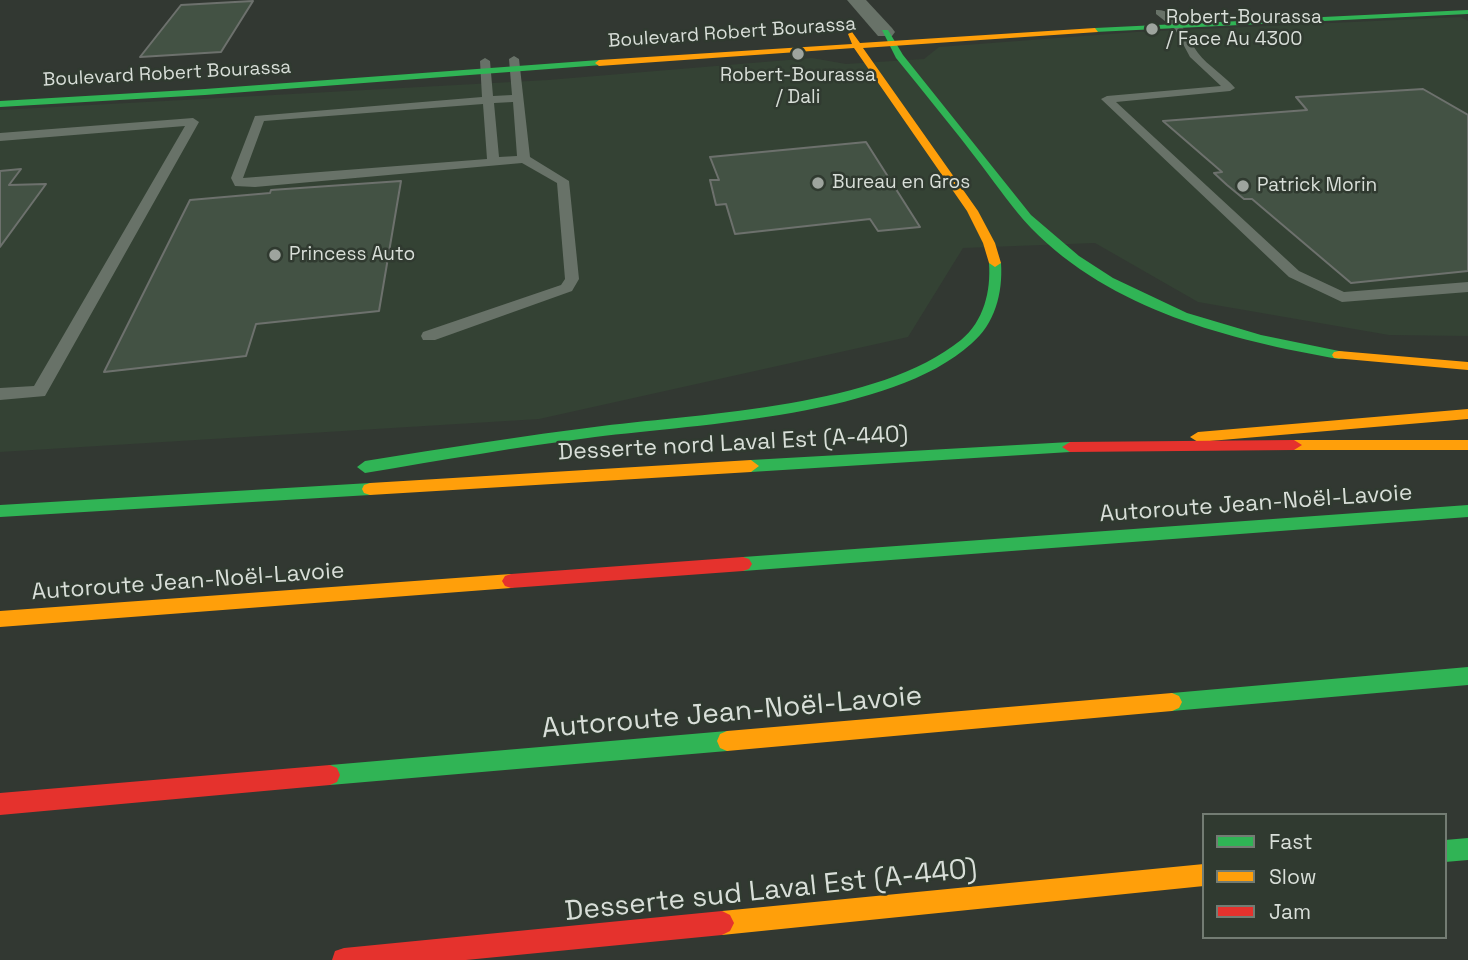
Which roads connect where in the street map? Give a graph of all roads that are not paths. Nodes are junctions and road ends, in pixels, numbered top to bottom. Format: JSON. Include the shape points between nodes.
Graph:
{"nodes":[{"id":1,"x":856,"y":0,"type":"edge"},
{"id":2,"x":1468,"y":1,"type":"edge"},
{"id":3,"x":1159,"y":12,"type":"junction"},
{"id":4,"x":1468,"y":12,"type":"edge"},
{"id":5,"x":841,"y":16,"type":"dead end"},
{"id":6,"x":1174,"y":24,"type":"junction"},
{"id":7,"x":888,"y":38,"type":"junction"},
{"id":8,"x":854,"y":39,"type":"junction"},
{"id":9,"x":515,"y":65,"type":"junction"},
{"id":10,"x":485,"y":67,"type":"junction"},
{"id":11,"x":0,"y":90,"type":"edge"},
{"id":12,"x":517,"y":98,"type":"junction"},
{"id":13,"x":488,"y":101,"type":"junction"},
{"id":14,"x":0,"y":104,"type":"edge"},
{"id":15,"x":0,"y":137,"type":"edge"},
{"id":16,"x":524,"y":159,"type":"junction"},
{"id":17,"x":493,"y":162,"type":"junction"},
{"id":18,"x":1468,"y":287,"type":"edge"},
{"id":19,"x":429,"y":337,"type":"dead end"},
{"id":20,"x":1468,"y":366,"type":"edge"},
{"id":21,"x":0,"y":394,"type":"edge"},
{"id":22,"x":1468,"y":414,"type":"edge"},
{"id":23,"x":1468,"y":445,"type":"edge"},
{"id":24,"x":1091,"y":446,"type":"junction"},
{"id":25,"x":349,"y":469,"type":"dead end"},
{"id":26,"x":309,"y":476,"type":"dead end"},
{"id":27,"x":147,"y":502,"type":"junction"},
{"id":28,"x":0,"y":511,"type":"edge"},
{"id":29,"x":1468,"y":511,"type":"edge"},
{"id":30,"x":0,"y":619,"type":"edge"},
{"id":31,"x":1468,"y":676,"type":"edge"},
{"id":32,"x":0,"y":804,"type":"edge"},
{"id":33,"x":1468,"y":849,"type":"edge"},
{"id":34,"x":1447,"y":851,"type":"edge"},
{"id":35,"x":1202,"y":875,"type":"edge"},
{"id":36,"x":344,"y":960,"type":"edge"}],
"edges":[{"from":1,"to":7,"type":"street"},
{"from":2,"to":3,"type":"main road","name":"Boulevard Robert Bourassa"},
{"from":3,"to":6,"type":"lane"},
{"from":3,"to":7,"type":"main road","name":"Boulevard Robert Bourassa"},
{"from":4,"to":6,"type":"main road","name":"Boulevard Robert Bourassa"},
{"from":5,"to":8,"type":"street"},
{"from":6,"to":7,"type":"main road","name":"Boulevard Robert Bourassa"},
{"from":6,"to":18,"type":"lane","via":[[1194,55],[1230,88],[1107,99],[1294,274],[1342,297]]},
{"from":7,"to":8,"type":"main road","name":"Boulevard Robert Bourassa"},
{"from":7,"to":20,"type":"main road","via":[[1031,220],[1065,252],[1115,285],[1178,314],[1261,339],[1354,357]]},
{"from":8,"to":9,"type":"main road","name":"Boulevard Robert Bourassa"},
{"from":8,"to":25,"type":"main road","via":[[971,211],[993,256],[997,278],[992,304],[962,345],[922,370],[840,396]]},
{"from":9,"to":10,"type":"main road","name":"Boulevard Robert Bourassa"},
{"from":9,"to":12,"type":"lane"},
{"from":10,"to":11,"type":"main road","name":"Boulevard Robert Bourassa"},
{"from":10,"to":13,"type":"lane"},
{"from":10,"to":14,"type":"main road","name":"Boulevard Robert Bourassa"},
{"from":12,"to":13,"type":"lane"},
{"from":12,"to":16,"type":"lane"},
{"from":13,"to":17,"type":"lane"},
{"from":13,"to":17,"type":"lane","via":[[260,118],[237,178],[240,183],[255,183]]},
{"from":15,"to":21,"type":"lane","via":[[193,122],[38,392]]},
{"from":16,"to":17,"type":"lane"},
{"from":16,"to":19,"type":"lane","via":[[563,181],[570,284]]},
{"from":22,"to":24,"type":"main road","name":"Desserte nord Laval Est (A-440)"},
{"from":23,"to":24,"type":"main road"},
{"from":24,"to":27,"type":"main road","name":"Desserte nord Laval Est (A-440)"},
{"from":26,"to":27,"type":"main road"},
{"from":27,"to":28,"type":"main road","name":"Desserte nord Laval Est (A-440)"},
{"from":29,"to":30,"type":"main road","name":"Autoroute Jean-Noël-Lavoie"},
{"from":31,"to":32,"type":"main road","name":"Autoroute Jean-Noël-Lavoie"},
{"from":33,"to":34,"type":"main road"},
{"from":35,"to":36,"type":"main road","name":"Desserte sud Laval Est (A-440)"}]}
